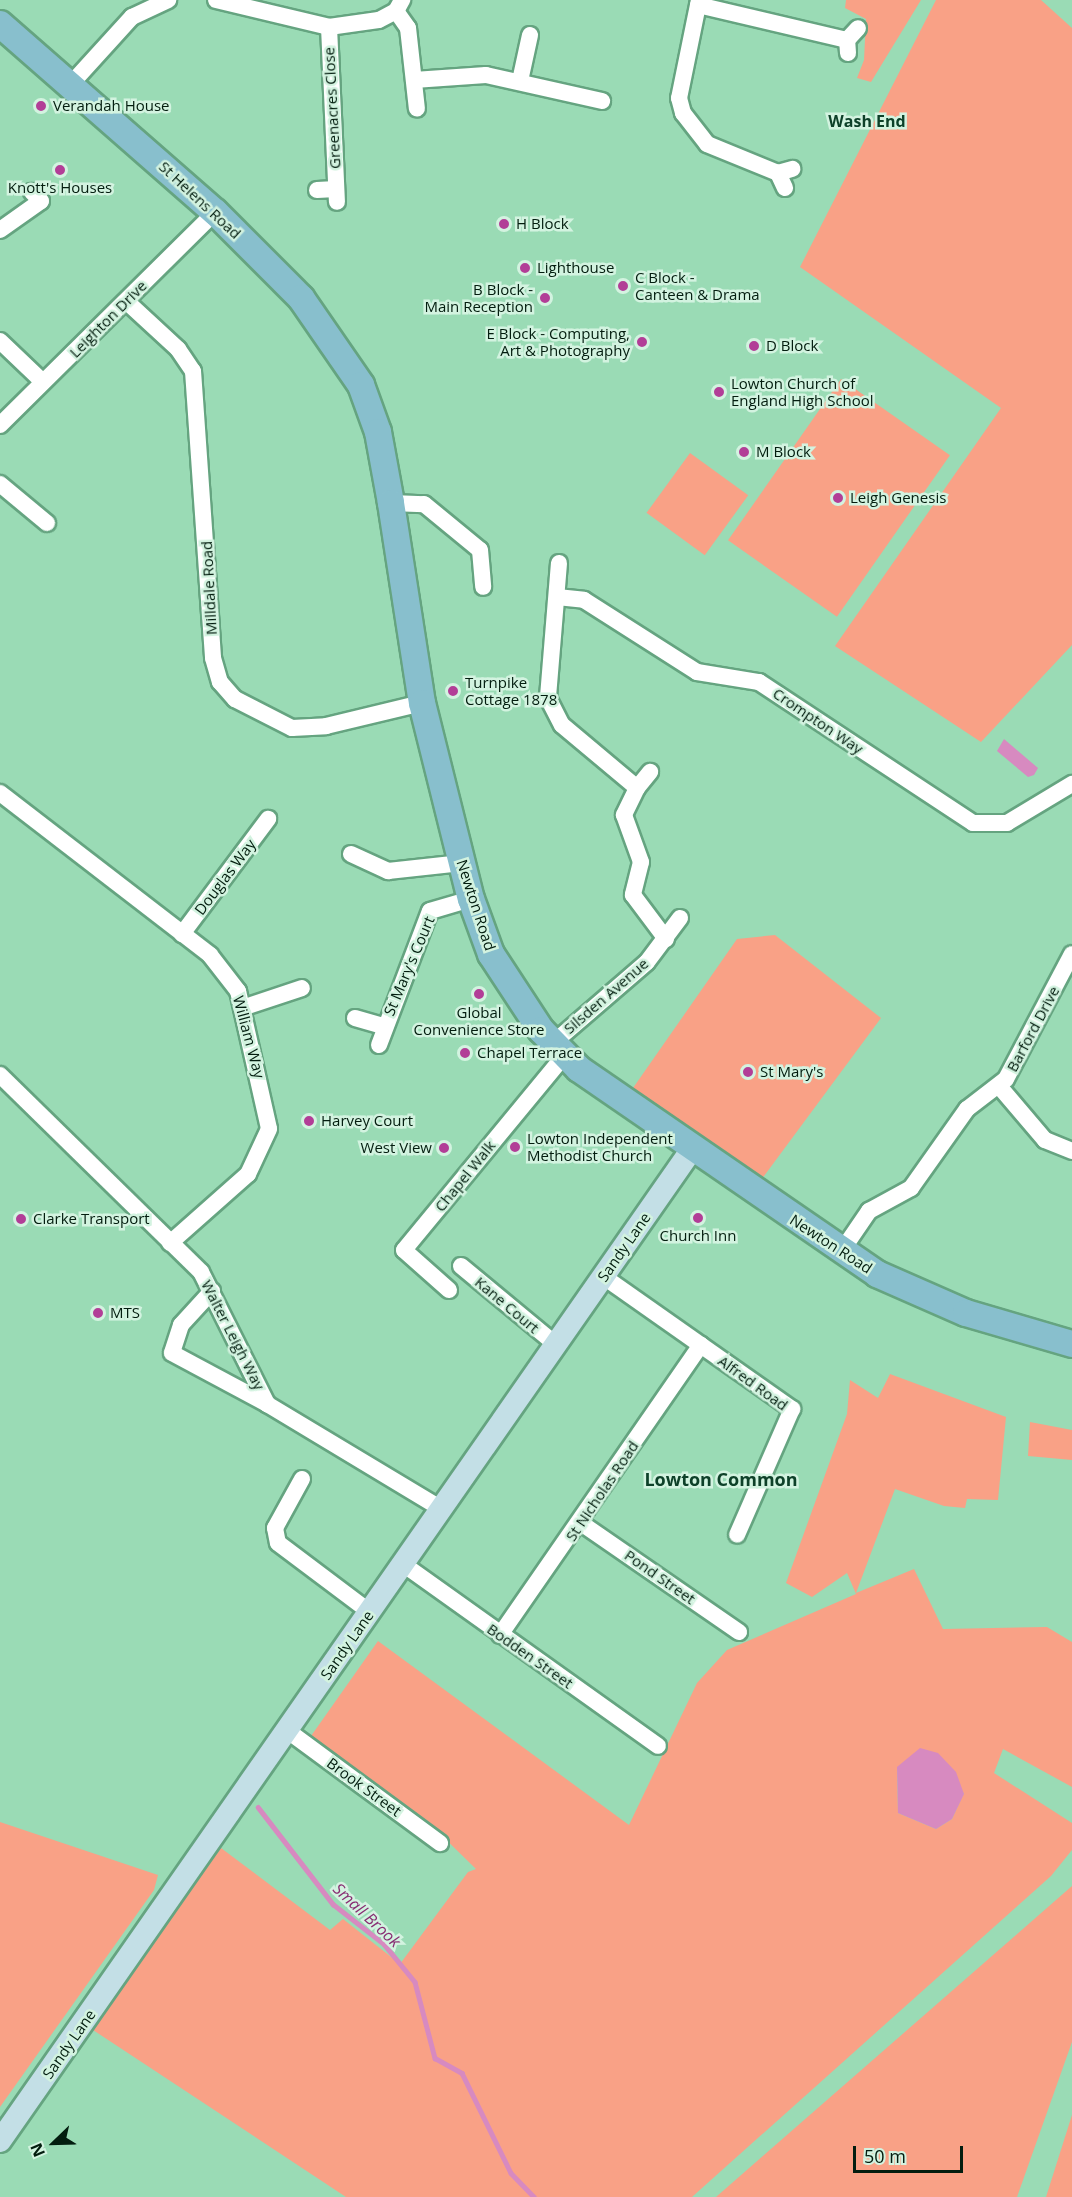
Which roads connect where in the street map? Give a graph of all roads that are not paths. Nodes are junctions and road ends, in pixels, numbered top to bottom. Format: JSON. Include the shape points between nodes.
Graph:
{"nodes":[{"id":1,"x":168,"y":0,"type":"edge"},
{"id":2,"x":216,"y":0,"type":"edge"},
{"id":3,"x":699,"y":2,"type":"edge"},
{"id":4,"x":399,"y":6,"type":"edge"},
{"id":5,"x":0,"y":24,"type":"edge"},
{"id":6,"x":329,"y":27,"type":"junction"},
{"id":7,"x":530,"y":34,"type":"dead end"},
{"id":8,"x":851,"y":40,"type":"dead end"},
{"id":9,"x":414,"y":80,"type":"junction"},
{"id":10,"x":520,"y":81,"type":"junction"},
{"id":11,"x":71,"y":84,"type":"junction"},
{"id":12,"x":602,"y":101,"type":"dead end"},
{"id":13,"x":417,"y":109,"type":"dead end"},
{"id":14,"x":785,"y":177,"type":"dead end"},
{"id":15,"x":317,"y":190,"type":"dead end"},
{"id":16,"x":41,"y":201,"type":"dead end"},
{"id":17,"x":215,"y":212,"type":"junction"},
{"id":18,"x":0,"y":230,"type":"edge"},
{"id":19,"x":126,"y":301,"type":"junction"},
{"id":20,"x":0,"y":341,"type":"edge"},
{"id":21,"x":43,"y":382,"type":"junction"},
{"id":22,"x":369,"y":403,"type":"joint"},
{"id":23,"x":0,"y":425,"type":"edge"},
{"id":24,"x":0,"y":484,"type":"edge"},
{"id":25,"x":391,"y":503,"type":"junction"},
{"id":26,"x":47,"y":523,"type":"dead end"},
{"id":27,"x":559,"y":563,"type":"dead end"},
{"id":28,"x":483,"y":587,"type":"dead end"},
{"id":29,"x":557,"y":597,"type":"junction"},
{"id":30,"x":422,"y":703,"type":"junction"},
{"id":31,"x":650,"y":772,"type":"dead end"},
{"id":32,"x":1072,"y":784,"type":"edge"},
{"id":33,"x":636,"y":788,"type":"junction"},
{"id":34,"x":0,"y":793,"type":"edge"},
{"id":35,"x":268,"y":819,"type":"dead end"},
{"id":36,"x":351,"y":854,"type":"dead end"},
{"id":37,"x":462,"y":863,"type":"junction"},
{"id":38,"x":471,"y":899,"type":"junction"},
{"id":39,"x":680,"y":918,"type":"dead end"},
{"id":40,"x":182,"y":934,"type":"junction"},
{"id":41,"x":666,"y":939,"type":"junction"},
{"id":42,"x":1072,"y":954,"type":"edge"},
{"id":43,"x":302,"y":988,"type":"dead end"},
{"id":44,"x":242,"y":1008,"type":"junction"},
{"id":45,"x":356,"y":1018,"type":"dead end"},
{"id":46,"x":383,"y":1026,"type":"junction"},
{"id":47,"x":379,"y":1045,"type":"dead end"},
{"id":48,"x":558,"y":1050,"type":"junction"},
{"id":49,"x":0,"y":1075,"type":"edge"},
{"id":50,"x":999,"y":1086,"type":"junction"},
{"id":51,"x":692,"y":1149,"type":"junction"},
{"id":52,"x":1072,"y":1151,"type":"edge"},
{"id":53,"x":170,"y":1243,"type":"junction"},
{"id":54,"x":840,"y":1252,"type":"junction"},
{"id":55,"x":461,"y":1266,"type":"dead end"},
{"id":56,"x":604,"y":1277,"type":"junction"},
{"id":57,"x":448,"y":1290,"type":"dead end"},
{"id":58,"x":212,"y":1291,"type":"junction"},
{"id":59,"x":554,"y":1344,"type":"junction"},
{"id":60,"x":1072,"y":1344,"type":"edge"},
{"id":61,"x":701,"y":1345,"type":"junction"},
{"id":62,"x":267,"y":1404,"type":"junction"},
{"id":63,"x":302,"y":1479,"type":"dead end"},
{"id":64,"x":440,"y":1508,"type":"junction"},
{"id":65,"x":580,"y":1523,"type":"junction"},
{"id":66,"x":737,"y":1535,"type":"dead end"},
{"id":67,"x":404,"y":1564,"type":"junction"},
{"id":68,"x":370,"y":1612,"type":"junction"},
{"id":69,"x":739,"y":1632,"type":"dead end"},
{"id":70,"x":500,"y":1635,"type":"junction"},
{"id":71,"x":288,"y":1731,"type":"junction"},
{"id":72,"x":658,"y":1746,"type":"dead end"},
{"id":73,"x":440,"y":1843,"type":"dead end"},
{"id":74,"x":0,"y":2141,"type":"edge"}],
"edges":[{"from":1,"to":11,"type":"street","via":[[132,17]]},
{"from":2,"to":6,"type":"street"},
{"from":3,"to":8,"type":"street"},
{"from":3,"to":14,"type":"street","via":[[679,98],[683,113],[707,144]]},
{"from":4,"to":6,"type":"street","via":[[379,20]]},
{"from":4,"to":9,"type":"street","via":[[408,28]]},
{"from":5,"to":11,"type":"main road","name":"St Helens Road"},
{"from":6,"to":15,"type":"street","name":"Greenacres Close","via":[[336,196]]},
{"from":7,"to":10,"type":"street"},
{"from":9,"to":10,"type":"street","via":[[486,75]]},
{"from":9,"to":13,"type":"street"},
{"from":10,"to":12,"type":"street","via":[[581,103]]},
{"from":11,"to":17,"type":"main road","name":"St Helens Road"},
{"from":16,"to":18,"type":"street"},
{"from":17,"to":19,"type":"street","name":"Leighton Drive"},
{"from":17,"to":22,"type":"main road","name":"St Helens Road","via":[[326,329]]},
{"from":19,"to":21,"type":"street","name":"Leighton Drive"},
{"from":19,"to":30,"type":"street","name":"Milldale Road","via":[[178,350],[193,371],[213,658],[220,682],[235,699],[292,728],[326,726]]},
{"from":20,"to":21,"type":"street"},
{"from":21,"to":23,"type":"street","name":"Leighton Drive"},
{"from":22,"to":25,"type":"main road","name":"Newton Road"},
{"from":24,"to":26,"type":"street"},
{"from":25,"to":28,"type":"street","via":[[424,504],[480,550]]},
{"from":25,"to":30,"type":"main road","name":"Newton Road"},
{"from":27,"to":29,"type":"street"},
{"from":29,"to":32,"type":"street","name":"Crompton Way","via":[[584,600],[697,672],[759,681],[973,823],[1007,823]]},
{"from":29,"to":33,"type":"street","via":[[547,687],[551,708],[562,725]]},
{"from":30,"to":37,"type":"main road","name":"Newton Road"},
{"from":31,"to":33,"type":"street"},
{"from":33,"to":41,"type":"street","via":[[624,815],[640,862],[633,895]]},
{"from":34,"to":40,"type":"street","name":"William Way"},
{"from":35,"to":40,"type":"street","name":"Douglas Way"},
{"from":36,"to":37,"type":"street","via":[[388,871]]},
{"from":37,"to":38,"type":"main road","name":"Newton Road"},
{"from":38,"to":46,"type":"street","name":"St Mary's Court","via":[[430,911]]},
{"from":38,"to":48,"type":"main road","name":"Newton Road","via":[[506,982]]},
{"from":39,"to":41,"type":"street","name":"Silsden Avenue"},
{"from":40,"to":44,"type":"street","name":"William Way","via":[[210,956],[238,991]]},
{"from":41,"to":48,"type":"street","name":"Silsden Avenue"},
{"from":42,"to":50,"type":"street","name":"Barford Drive","via":[[1024,1051]]},
{"from":43,"to":44,"type":"street"},
{"from":44,"to":53,"type":"street","name":"William Way","via":[[267,1107],[266,1137],[248,1174]]},
{"from":45,"to":46,"type":"street","name":"St Mary's Court"},
{"from":46,"to":47,"type":"street","name":"St Mary's Court"},
{"from":48,"to":51,"type":"main road","name":"Newton Road"},
{"from":48,"to":57,"type":"street","name":"Chapel Walk","via":[[404,1250]]},
{"from":49,"to":53,"type":"street","name":"Walter Leigh Way"},
{"from":50,"to":52,"type":"street","via":[[1045,1140]]},
{"from":50,"to":54,"type":"street","name":"Barford Drive","via":[[967,1109],[911,1188],[869,1211]]},
{"from":51,"to":54,"type":"main road","name":"Newton Road"},
{"from":51,"to":56,"type":"street","name":"Sandy Lane"},
{"from":53,"to":58,"type":"street","name":"Walter Leigh Way"},
{"from":54,"to":60,"type":"main road","name":"Newton Road","via":[[920,1295]]},
{"from":55,"to":59,"type":"street","name":"Kane Court"},
{"from":56,"to":59,"type":"street","name":"Sandy Lane"},
{"from":56,"to":61,"type":"street","name":"Alfred Road"},
{"from":58,"to":62,"type":"street","name":"Walter Leigh Way"},
{"from":58,"to":62,"type":"street","via":[[181,1325],[172,1353]]},
{"from":59,"to":64,"type":"street","name":"Sandy Lane"},
{"from":61,"to":65,"type":"street","name":"St Nicholas Road"},
{"from":61,"to":66,"type":"street","name":"Alfred Road","via":[[792,1409]]},
{"from":62,"to":64,"type":"street","name":"Walter Leigh Way"},
{"from":63,"to":68,"type":"street","via":[[275,1528],[278,1543]]},
{"from":64,"to":67,"type":"street","name":"Sandy Lane"},
{"from":65,"to":69,"type":"street","name":"Pond Street"},
{"from":65,"to":70,"type":"street","name":"St Nicholas Road"},
{"from":67,"to":68,"type":"street","name":"Sandy Lane"},
{"from":67,"to":70,"type":"street","name":"Bodden Street"},
{"from":68,"to":71,"type":"street","name":"Sandy Lane"},
{"from":70,"to":72,"type":"street","name":"Bodden Street"},
{"from":71,"to":73,"type":"street","name":"Brook Street"},
{"from":71,"to":74,"type":"street","name":"Sandy Lane"}]}
